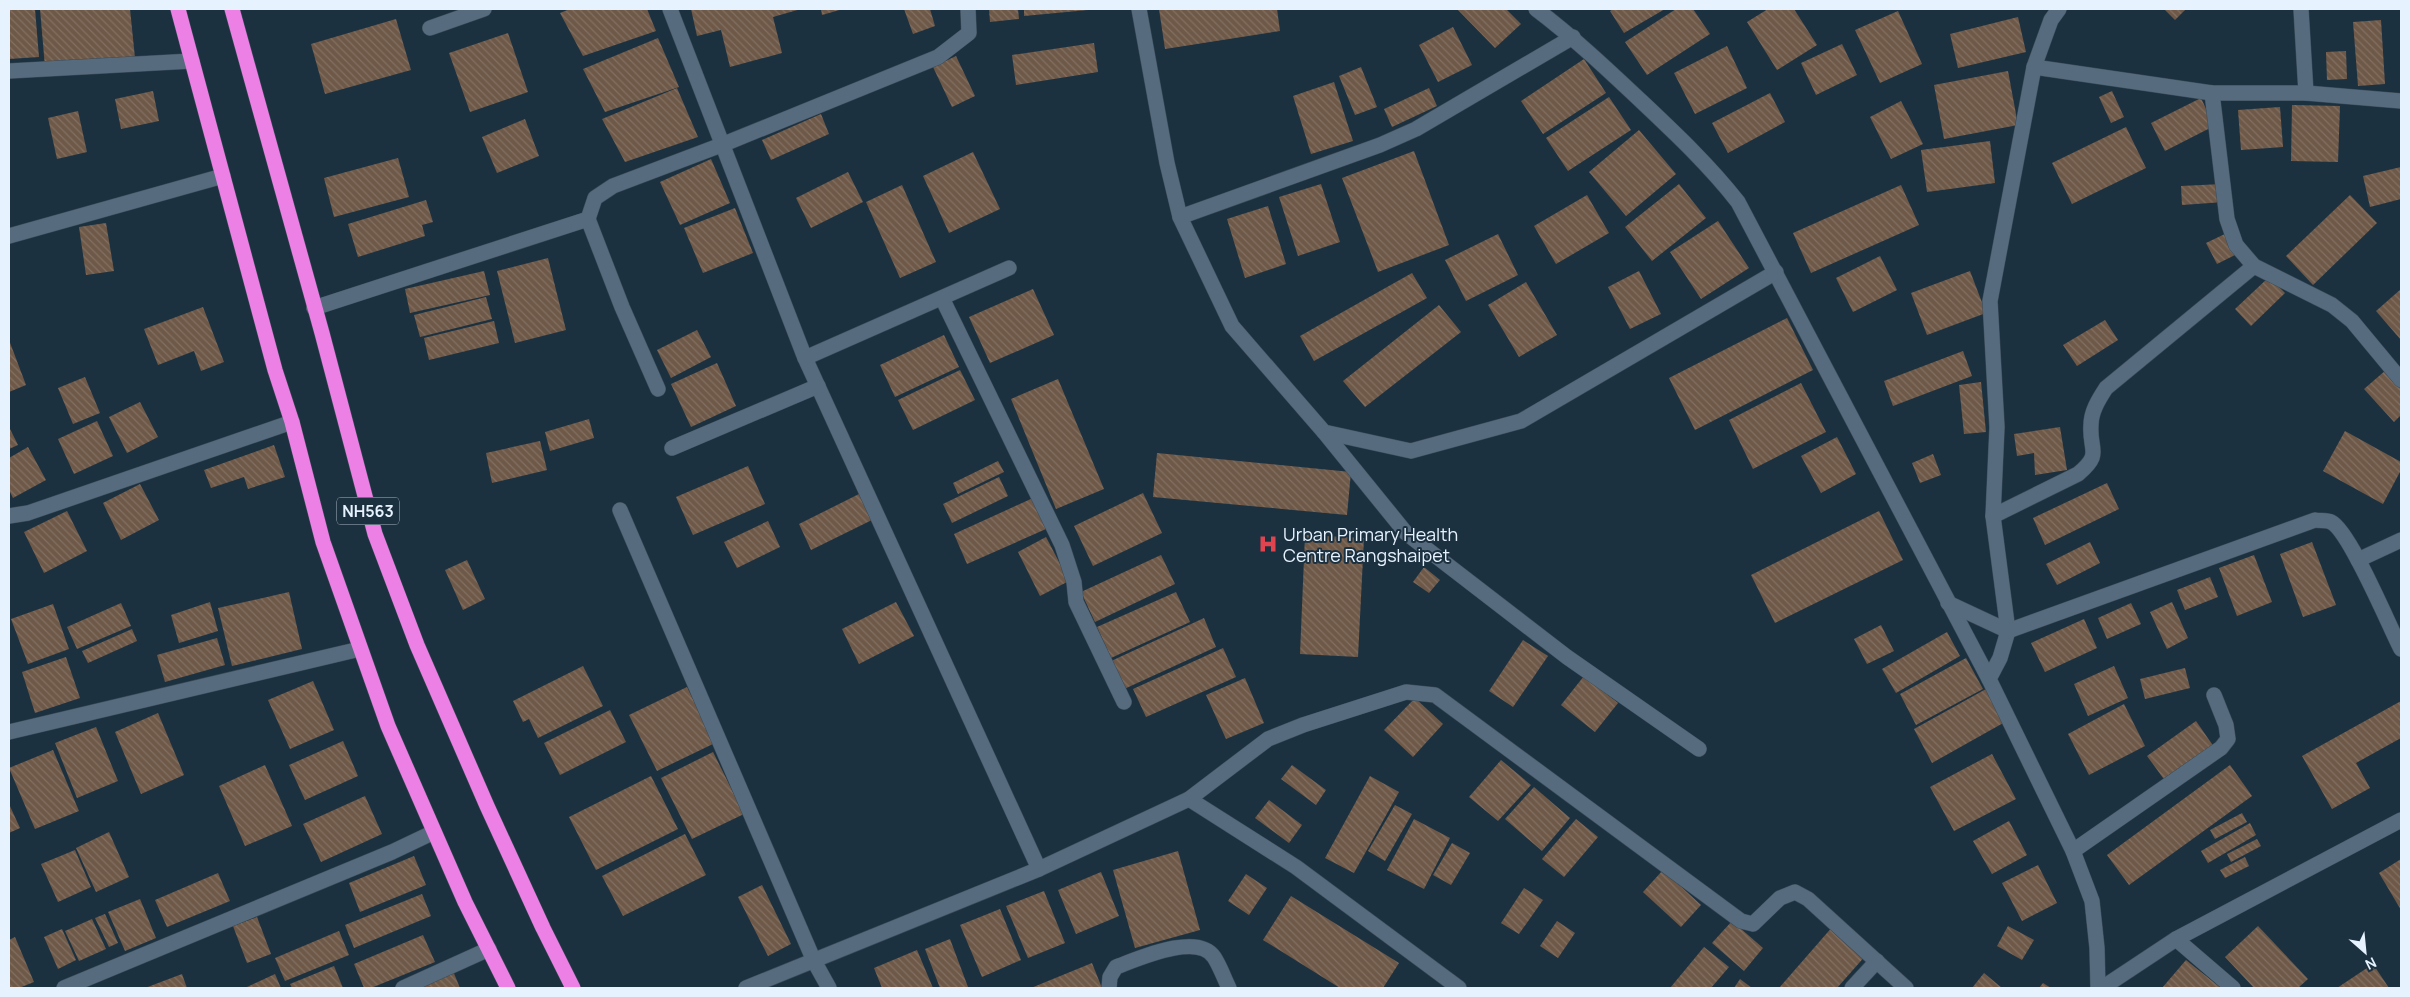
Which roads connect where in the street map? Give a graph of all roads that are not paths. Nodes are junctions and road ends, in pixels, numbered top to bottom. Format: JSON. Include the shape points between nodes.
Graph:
{"nodes":[{"id":1,"x":178,"y":9,"type":"edge"},
{"id":2,"x":232,"y":9,"type":"edge"},
{"id":3,"x":484,"y":9,"type":"edge"},
{"id":4,"x":670,"y":9,"type":"edge"},
{"id":5,"x":968,"y":9,"type":"edge"},
{"id":6,"x":1138,"y":9,"type":"edge"},
{"id":7,"x":1536,"y":9,"type":"edge"},
{"id":8,"x":2059,"y":9,"type":"edge"},
{"id":9,"x":2301,"y":9,"type":"edge"},
{"id":10,"x":430,"y":28,"type":"dead end"},
{"id":11,"x":1573,"y":37,"type":"junction"},
{"id":12,"x":192,"y":61,"type":"junction"},
{"id":13,"x":2034,"y":66,"type":"junction"},
{"id":14,"x":9,"y":71,"type":"edge"},
{"id":15,"x":2212,"y":93,"type":"junction"},
{"id":16,"x":2306,"y":93,"type":"junction"},
{"id":17,"x":2401,"y":101,"type":"edge"},
{"id":18,"x":724,"y":144,"type":"junction"},
{"id":19,"x":223,"y":176,"type":"junction"},
{"id":20,"x":1180,"y":217,"type":"junction"},
{"id":21,"x":588,"y":219,"type":"junction"},
{"id":22,"x":9,"y":236,"type":"edge"},
{"id":23,"x":2254,"y":266,"type":"junction"},
{"id":24,"x":1009,"y":268,"type":"dead end"},
{"id":25,"x":1776,"y":272,"type":"junction"},
{"id":26,"x":942,"y":298,"type":"junction"},
{"id":27,"x":314,"y":308,"type":"junction"},
{"id":28,"x":805,"y":358,"type":"junction"},
{"id":29,"x":2401,"y":380,"type":"edge"},
{"id":30,"x":818,"y":386,"type":"junction"},
{"id":31,"x":658,"y":389,"type":"dead end"},
{"id":32,"x":292,"y":422,"type":"junction"},
{"id":33,"x":1324,"y":432,"type":"junction"},
{"id":34,"x":672,"y":448,"type":"dead end"},
{"id":35,"x":620,"y":510,"type":"dead end"},
{"id":36,"x":9,"y":516,"type":"edge"},
{"id":37,"x":1993,"y":516,"type":"junction"},
{"id":38,"x":2401,"y":540,"type":"edge"},
{"id":39,"x":2358,"y":560,"type":"junction"},
{"id":40,"x":1948,"y":603,"type":"junction"},
{"id":41,"x":2008,"y":631,"type":"junction"},
{"id":42,"x":360,"y":649,"type":"junction"},
{"id":43,"x":2401,"y":649,"type":"edge"},
{"id":44,"x":1989,"y":679,"type":"junction"},
{"id":45,"x":2214,"y":695,"type":"dead end"},
{"id":46,"x":1124,"y":702,"type":"dead end"},
{"id":47,"x":9,"y":732,"type":"edge"},
{"id":48,"x":1699,"y":750,"type":"dead end"},
{"id":49,"x":1189,"y":799,"type":"junction"},
{"id":50,"x":2401,"y":820,"type":"edge"},
{"id":51,"x":434,"y":832,"type":"junction"},
{"id":52,"x":2073,"y":851,"type":"junction"},
{"id":53,"x":1039,"y":869,"type":"junction"},
{"id":54,"x":2176,"y":939,"type":"junction"},
{"id":55,"x":489,"y":949,"type":"junction"},
{"id":56,"x":814,"y":961,"type":"junction"},
{"id":57,"x":1877,"y":961,"type":"junction"},
{"id":58,"x":64,"y":988,"type":"edge"},
{"id":59,"x":403,"y":988,"type":"edge"},
{"id":60,"x":508,"y":988,"type":"edge"},
{"id":61,"x":573,"y":988,"type":"edge"},
{"id":62,"x":746,"y":988,"type":"edge"},
{"id":63,"x":829,"y":988,"type":"edge"},
{"id":64,"x":1109,"y":988,"type":"edge"},
{"id":65,"x":1229,"y":988,"type":"edge"},
{"id":66,"x":1459,"y":988,"type":"edge"},
{"id":67,"x":1852,"y":988,"type":"edge"},
{"id":68,"x":1906,"y":988,"type":"edge"},
{"id":69,"x":2098,"y":988,"type":"edge"},
{"id":70,"x":2102,"y":988,"type":"edge"},
{"id":71,"x":2233,"y":988,"type":"edge"}],
"edges":[{"from":1,"to":12,"type":"highway","number":"NH563"},
{"from":2,"to":27,"type":"highway","number":"NH563"},
{"from":3,"to":10,"type":"street"},
{"from":4,"to":18,"type":"street"},
{"from":5,"to":18,"type":"street","via":[[969,33],[938,57]]},
{"from":6,"to":20,"type":"street"},
{"from":7,"to":11,"type":"street"},
{"from":8,"to":13,"type":"street","via":[[2051,20]]},
{"from":9,"to":16,"type":"street"},
{"from":11,"to":20,"type":"street","via":[[1416,129]]},
{"from":11,"to":25,"type":"street","via":[[1713,170],[1738,202]]},
{"from":12,"to":14,"type":"street"},
{"from":12,"to":19,"type":"highway","number":"NH563"},
{"from":13,"to":15,"type":"street"},
{"from":13,"to":37,"type":"street","via":[[1990,301],[1997,427]]},
{"from":15,"to":16,"type":"street"},
{"from":15,"to":23,"type":"street","via":[[2227,219],[2236,245]]},
{"from":16,"to":17,"type":"street"},
{"from":18,"to":21,"type":"street","via":[[612,186],[595,198]]},
{"from":18,"to":28,"type":"street"},
{"from":19,"to":22,"type":"street"},
{"from":19,"to":32,"type":"highway","number":"NH563"},
{"from":20,"to":33,"type":"street","via":[[1232,326]]},
{"from":21,"to":27,"type":"street"},
{"from":21,"to":31,"type":"street"},
{"from":23,"to":29,"type":"street","via":[[2332,305],[2352,321]]},
{"from":23,"to":37,"type":"street","via":[[2106,388],[2096,403],[2090,424],[2094,452],[2090,464],[2078,474]]},
{"from":24,"to":26,"type":"street"},
{"from":25,"to":33,"type":"street","via":[[1521,421],[1411,451]]},
{"from":25,"to":40,"type":"street"},
{"from":26,"to":28,"type":"street"},
{"from":26,"to":46,"type":"street","via":[[1062,545],[1074,582],[1076,602]]},
{"from":27,"to":61,"type":"highway","number":"NH563","via":[[375,534],[418,646],[487,806]]},
{"from":28,"to":30,"type":"street"},
{"from":30,"to":34,"type":"street"},
{"from":30,"to":53,"type":"street"},
{"from":32,"to":36,"type":"street","via":[[28,514]]},
{"from":32,"to":42,"type":"highway","number":"NH563","via":[[324,542]]},
{"from":33,"to":48,"type":"street","via":[[1406,533],[1567,657]]},
{"from":35,"to":56,"type":"street"},
{"from":37,"to":41,"type":"street"},
{"from":38,"to":39,"type":"street"},
{"from":39,"to":41,"type":"street","via":[[2340,531],[2330,522],[2315,520]]},
{"from":39,"to":43,"type":"street"},
{"from":40,"to":41,"type":"street"},
{"from":40,"to":44,"type":"street"},
{"from":41,"to":44,"type":"street"},
{"from":42,"to":47,"type":"street"},
{"from":42,"to":51,"type":"highway","number":"NH563","via":[[388,726]]},
{"from":44,"to":52,"type":"street"},
{"from":45,"to":52,"type":"street","via":[[2228,739],[2221,748]]},
{"from":49,"to":53,"type":"street"},
{"from":49,"to":57,"type":"street","via":[[1268,739],[1406,692],[1435,695],[1741,921],[1753,924],[1780,898],[1795,892],[1808,899]]},
{"from":49,"to":66,"type":"street","via":[[1296,867]]},
{"from":50,"to":54,"type":"street"},
{"from":51,"to":55,"type":"highway","number":"NH563"},
{"from":51,"to":58,"type":"street"},
{"from":52,"to":69,"type":"street","via":[[2092,900]]},
{"from":53,"to":56,"type":"street"},
{"from":54,"to":70,"type":"street"},
{"from":54,"to":71,"type":"street"},
{"from":55,"to":59,"type":"street"},
{"from":55,"to":60,"type":"highway","number":"NH563"},
{"from":56,"to":62,"type":"street"},
{"from":56,"to":63,"type":"street"},
{"from":57,"to":67,"type":"street"},
{"from":57,"to":68,"type":"street"},
{"from":64,"to":65,"type":"street","via":[[1110,977],[1116,967],[1181,946],[1198,946],[1213,955]]}]}
